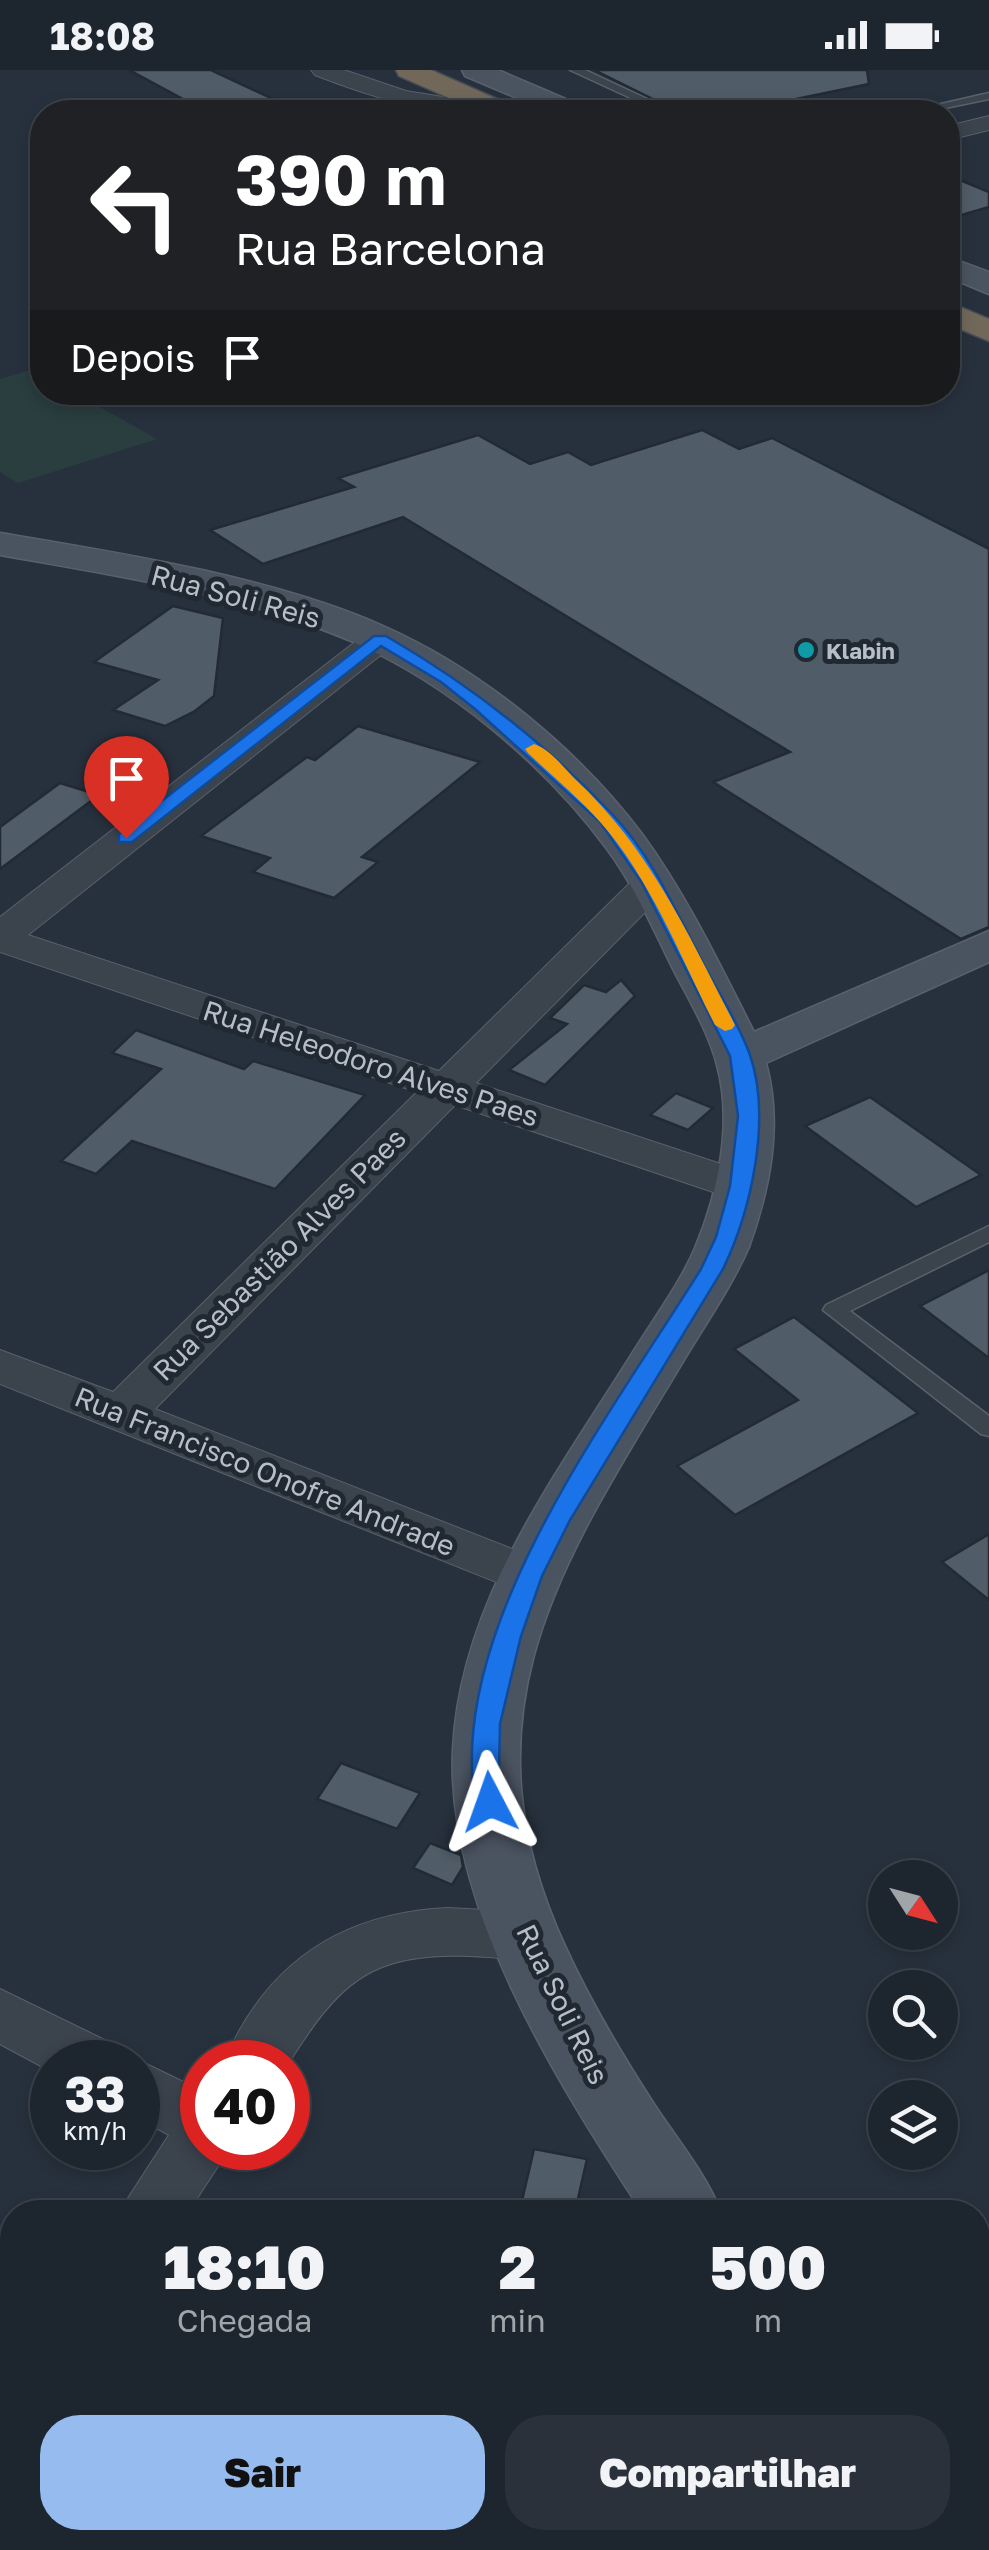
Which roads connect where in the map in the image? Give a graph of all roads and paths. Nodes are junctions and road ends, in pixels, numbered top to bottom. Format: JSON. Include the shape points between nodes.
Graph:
{"nodes":[{"id":1,"x":323,"y":70,"type":"edge"},
{"id":2,"x":409,"y":70,"type":"edge"},
{"id":3,"x":475,"y":70,"type":"edge"},
{"id":4,"x":576,"y":70,"type":"edge"},
{"id":5,"x":989,"y":96,"type":"edge"},
{"id":6,"x":410,"y":100,"type":"edge"},
{"id":7,"x":475,"y":100,"type":"edge"},
{"id":8,"x":544,"y":100,"type":"edge"},
{"id":9,"x":642,"y":100,"type":"edge"},
{"id":10,"x":960,"y":102,"type":"edge"},
{"id":11,"x":960,"y":271,"type":"edge"},
{"id":12,"x":989,"y":284,"type":"edge"},
{"id":13,"x":960,"y":318,"type":"edge"},
{"id":14,"x":989,"y":331,"type":"edge"},
{"id":15,"x":0,"y":544,"type":"edge"},
{"id":16,"x":380,"y":639,"type":"junction"},
{"id":17,"x":652,"y":883,"type":"junction"},
{"id":18,"x":0,"y":938,"type":"edge"},
{"id":19,"x":989,"y":945,"type":"edge"},
{"id":20,"x":740,"y":1056,"type":"junction"},
{"id":21,"x":446,"y":1088,"type":"junction"},
{"id":22,"x":741,"y":1186,"type":"junction"},
{"id":23,"x":989,"y":1232,"type":"edge"},
{"id":24,"x":0,"y":1366,"type":"edge"},
{"id":25,"x":120,"y":1414,"type":"junction"},
{"id":26,"x":989,"y":1428,"type":"edge"},
{"id":27,"x":530,"y":1576,"type":"junction"},
{"id":28,"x":526,"y":1936,"type":"junction"},
{"id":29,"x":0,"y":2014,"type":"edge"},
{"id":30,"x":49,"y":2040,"type":"edge"},
{"id":31,"x":270,"y":2040,"type":"edge"},
{"id":32,"x":181,"y":2170,"type":"edge"},
{"id":33,"x":160,"y":2200,"type":"edge"},
{"id":34,"x":676,"y":2200,"type":"edge"}],
"edges":[{"from":1,"to":6,"type":"street"},
{"from":2,"to":7,"type":"highway"},
{"from":3,"to":8,"type":"street"},
{"from":4,"to":9,"type":"lane"},
{"from":5,"to":10,"type":"lane"},
{"from":11,"to":12,"type":"street"},
{"from":13,"to":14,"type":"highway"},
{"from":15,"to":16,"type":"street","name":"Rua Soli Reis","via":[[193,582]]},
{"from":16,"to":17,"type":"street","name":"Rua Soli Reis","via":[[447,678],[527,743],[607,818]]},
{"from":16,"to":18,"type":"street"},
{"from":17,"to":20,"type":"street","name":"Rua Soli Reis"},
{"from":17,"to":21,"type":"street","name":"Rua Sebastião Alves Paes"},
{"from":18,"to":21,"type":"street","name":"Rua Heleodoro Alves Paes"},
{"from":19,"to":20,"type":"street"},
{"from":20,"to":22,"type":"street","name":"Rua Soli Reis","via":[[748,1116]]},
{"from":21,"to":22,"type":"street","name":"Rua Heleodoro Alves Paes"},
{"from":21,"to":25,"type":"street","name":"Rua Sebastião Alves Paes"},
{"from":22,"to":27,"type":"street","name":"Rua Soli Reis","via":[[712,1269]]},
{"from":23,"to":26,"type":"lane","via":[[834,1310]]},
{"from":24,"to":25,"type":"street","name":"Rua Francisco Onofre Andrade"},
{"from":25,"to":27,"type":"street","name":"Rua Francisco Onofre Andrade"},
{"from":27,"to":28,"type":"street","name":"Rua Soli Reis","via":[[495,1682],[485,1770],[494,1833]]},
{"from":28,"to":31,"type":"street","via":[[459,1930],[361,1948],[327,1968]]},
{"from":28,"to":34,"type":"street","name":"Rua Soli Reis","via":[[586,2056]]},
{"from":29,"to":30,"type":"street"},
{"from":32,"to":33,"type":"street"}]}
